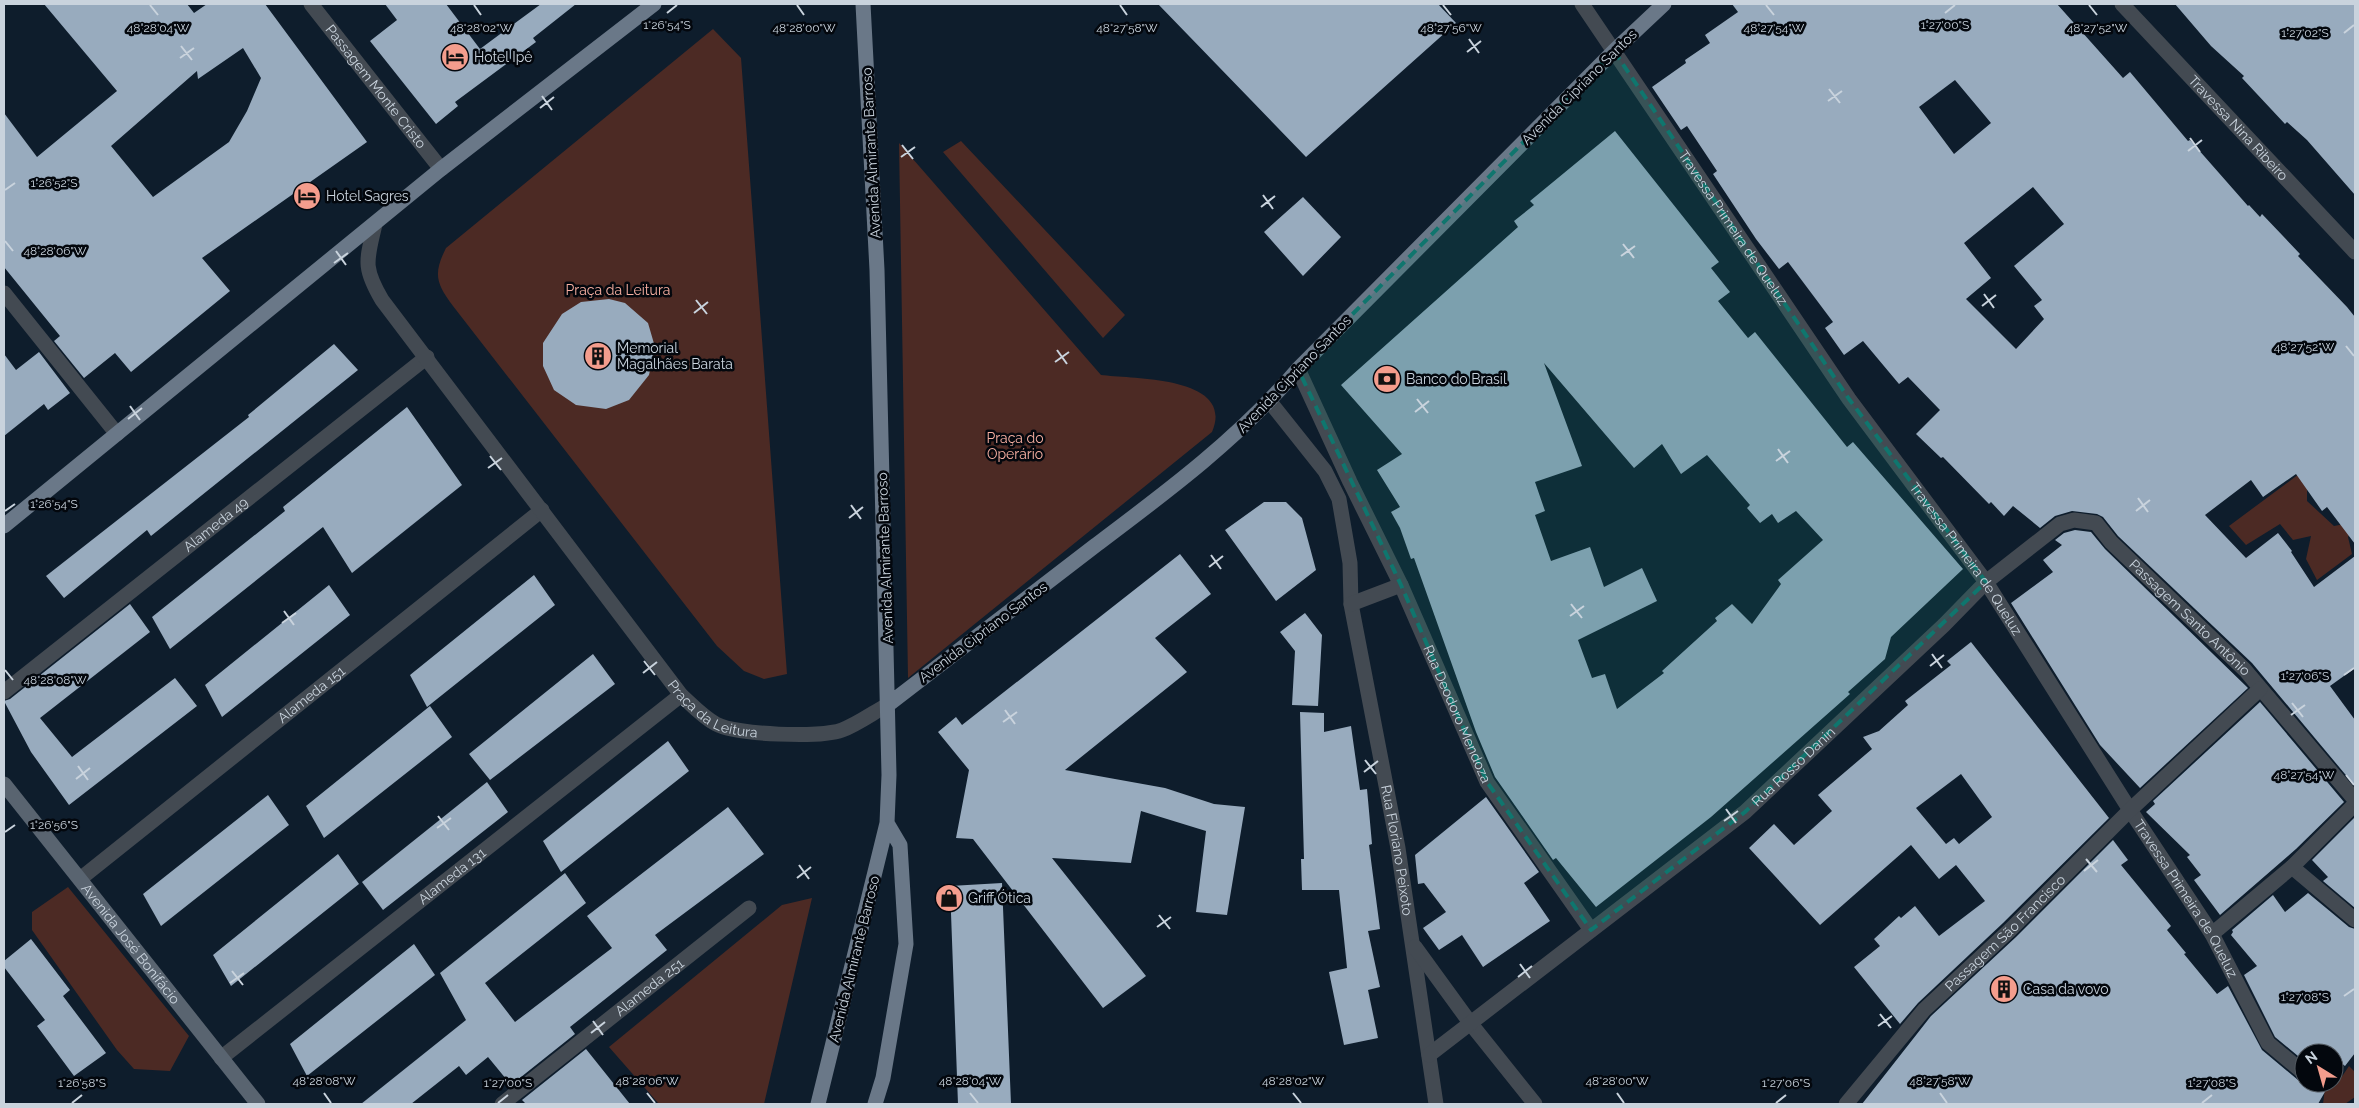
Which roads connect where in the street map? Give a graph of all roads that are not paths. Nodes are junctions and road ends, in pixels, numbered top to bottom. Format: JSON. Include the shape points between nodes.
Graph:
{"nodes":[{"id":1,"x":311,"y":4,"type":"edge"},
{"id":2,"x":654,"y":4,"type":"edge"},
{"id":3,"x":863,"y":4,"type":"edge"},
{"id":4,"x":1582,"y":4,"type":"edge"},
{"id":5,"x":1664,"y":4,"type":"edge"},
{"id":6,"x":2122,"y":4,"type":"edge"},
{"id":7,"x":1614,"y":51,"type":"junction"},
{"id":8,"x":441,"y":169,"type":"junction"},
{"id":9,"x":375,"y":224,"type":"junction"},
{"id":10,"x":2355,"y":252,"type":"edge"},
{"id":11,"x":4,"y":293,"type":"edge"},
{"id":12,"x":426,"y":357,"type":"junction"},
{"id":13,"x":1298,"y":369,"type":"junction"},
{"id":14,"x":1270,"y":402,"type":"junction"},
{"id":15,"x":117,"y":434,"type":"junction"},
{"id":16,"x":542,"y":510,"type":"junction"},
{"id":17,"x":2074,"y":520,"type":"joint"},
{"id":18,"x":4,"y":526,"type":"edge"},
{"id":19,"x":1986,"y":582,"type":"junction"},
{"id":20,"x":1401,"y":585,"type":"junction"},
{"id":21,"x":1351,"y":604,"type":"junction"},
{"id":22,"x":2260,"y":689,"type":"junction"},
{"id":23,"x":4,"y":692,"type":"edge"},
{"id":24,"x":681,"y":695,"type":"junction"},
{"id":25,"x":889,"y":704,"type":"junction"},
{"id":26,"x":4,"y":784,"type":"edge"},
{"id":27,"x":2355,"y":800,"type":"edge"},
{"id":28,"x":2355,"y":804,"type":"edge"},
{"id":29,"x":2130,"y":810,"type":"junction"},
{"id":30,"x":887,"y":823,"type":"junction"},
{"id":31,"x":2292,"y":867,"type":"junction"},
{"id":32,"x":80,"y":878,"type":"junction"},
{"id":33,"x":750,"y":908,"type":"dead end"},
{"id":34,"x":2355,"y":920,"type":"edge"},
{"id":35,"x":1591,"y":930,"type":"junction"},
{"id":36,"x":2212,"y":934,"type":"junction"},
{"id":37,"x":1414,"y":946,"type":"junction"},
{"id":38,"x":1471,"y":1024,"type":"junction"},
{"id":39,"x":1429,"y":1055,"type":"junction"},
{"id":40,"x":221,"y":1058,"type":"junction"},
{"id":41,"x":2294,"y":1065,"type":"edge"},
{"id":42,"x":1435,"y":1099,"type":"edge"},
{"id":43,"x":258,"y":1104,"type":"edge"},
{"id":44,"x":502,"y":1104,"type":"edge"},
{"id":45,"x":818,"y":1104,"type":"edge"},
{"id":46,"x":875,"y":1104,"type":"edge"},
{"id":47,"x":1422,"y":1104,"type":"edge"},
{"id":48,"x":1535,"y":1104,"type":"edge"},
{"id":49,"x":1846,"y":1104,"type":"edge"}],
"edges":[{"from":1,"to":8,"type":"street","name":"Passagem Monte Cristo"},
{"from":2,"to":8,"type":"main road"},
{"from":3,"to":25,"type":"main road","name":"Avenida Almirante Barroso","via":[[877,270]]},
{"from":4,"to":7,"type":"street","name":"Travessa Primeira de Queluz"},
{"from":5,"to":7,"type":"main road","name":"Avenida Cipriano Santos"},
{"from":6,"to":10,"type":"street","name":"Travessa Nina Ribeiro"},
{"from":7,"to":13,"type":"main road","name":"Avenida Cipriano Santos"},
{"from":7,"to":19,"type":"street","name":"Travessa Primeira de Queluz","via":[[1849,398]]},
{"from":8,"to":9,"type":"main road"},
{"from":9,"to":12,"type":"street","name":"Praça da Leitura","via":[[366,261],[369,278]]},
{"from":9,"to":15,"type":"main road"},
{"from":11,"to":15,"type":"street"},
{"from":12,"to":16,"type":"street","name":"Praça da Leitura"},
{"from":12,"to":23,"type":"street","name":"Alameda 49"},
{"from":13,"to":14,"type":"main road","name":"Avenida Cipriano Santos"},
{"from":13,"to":20,"type":"street","name":"Rua Deodoro Mendoza"},
{"from":14,"to":21,"type":"street","name":"Rua Floriano Peixoto","via":[[1312,453],[1335,488],[1350,563]]},
{"from":14,"to":25,"type":"main road","name":"Avenida Cipriano Santos","via":[[1228,442],[1169,490]]},
{"from":15,"to":18,"type":"main road"},
{"from":16,"to":24,"type":"street","name":"Praça da Leitura"},
{"from":16,"to":32,"type":"street","name":"Alameda 151"},
{"from":17,"to":19,"type":"street","name":"Rua Rosso Danin","via":[[2060,524]]},
{"from":17,"to":22,"type":"street","name":"Passagem Santo Antônio","via":[[2096,523],[2110,542],[2245,670]]},
{"from":19,"to":29,"type":"street","name":"Travessa Primeira de Queluz"},
{"from":19,"to":35,"type":"street","name":"Rua Rosso Danin","via":[[1745,812]]},
{"from":20,"to":21,"type":"street"},
{"from":20,"to":35,"type":"street","name":"Rua Deodoro Mendoza","via":[[1487,782]]},
{"from":21,"to":37,"type":"street","name":"Rua Floriano Peixoto"},
{"from":22,"to":27,"type":"street","name":"Passagem Santo Antônio"},
{"from":22,"to":29,"type":"street","name":"Passagem São Francisco"},
{"from":24,"to":25,"type":"street","name":"Praça da Leitura","via":[[716,724],[789,735],[842,731]]},
{"from":24,"to":40,"type":"street","name":"Alameda 131"},
{"from":25,"to":30,"type":"main road","name":"Avenida Almirante Barroso"},
{"from":26,"to":32,"type":"main road","name":"Avenida José Bonifácio"},
{"from":28,"to":31,"type":"street"},
{"from":29,"to":36,"type":"street","name":"Travessa Primeira de Queluz"},
{"from":29,"to":49,"type":"street","name":"Passagem São Francisco","via":[[2010,930],[1924,1010]]},
{"from":30,"to":45,"type":"main road","name":"Avenida Almirante Barroso"},
{"from":30,"to":46,"type":"main road","via":[[900,845],[906,944],[883,1078]]},
{"from":31,"to":34,"type":"street"},
{"from":31,"to":36,"type":"street"},
{"from":32,"to":40,"type":"main road","name":"Avenida José Bonifácio"},
{"from":33,"to":44,"type":"street","name":"Alameda 251"},
{"from":35,"to":38,"type":"street","name":"Rua Rosso Danin"},
{"from":36,"to":41,"type":"street","name":"Travessa Primeira de Queluz","via":[[2268,1043]]},
{"from":37,"to":38,"type":"street","name":"Rua Floriano Peixoto"},
{"from":37,"to":39,"type":"street"},
{"from":38,"to":39,"type":"street","name":"Rua Rosso Danin"},
{"from":38,"to":48,"type":"street","name":"Rua Floriano Peixoto"},
{"from":39,"to":42,"type":"street"},
{"from":40,"to":43,"type":"main road","name":"Avenida José Bonifácio"},
{"from":42,"to":47,"type":"street"}]}
